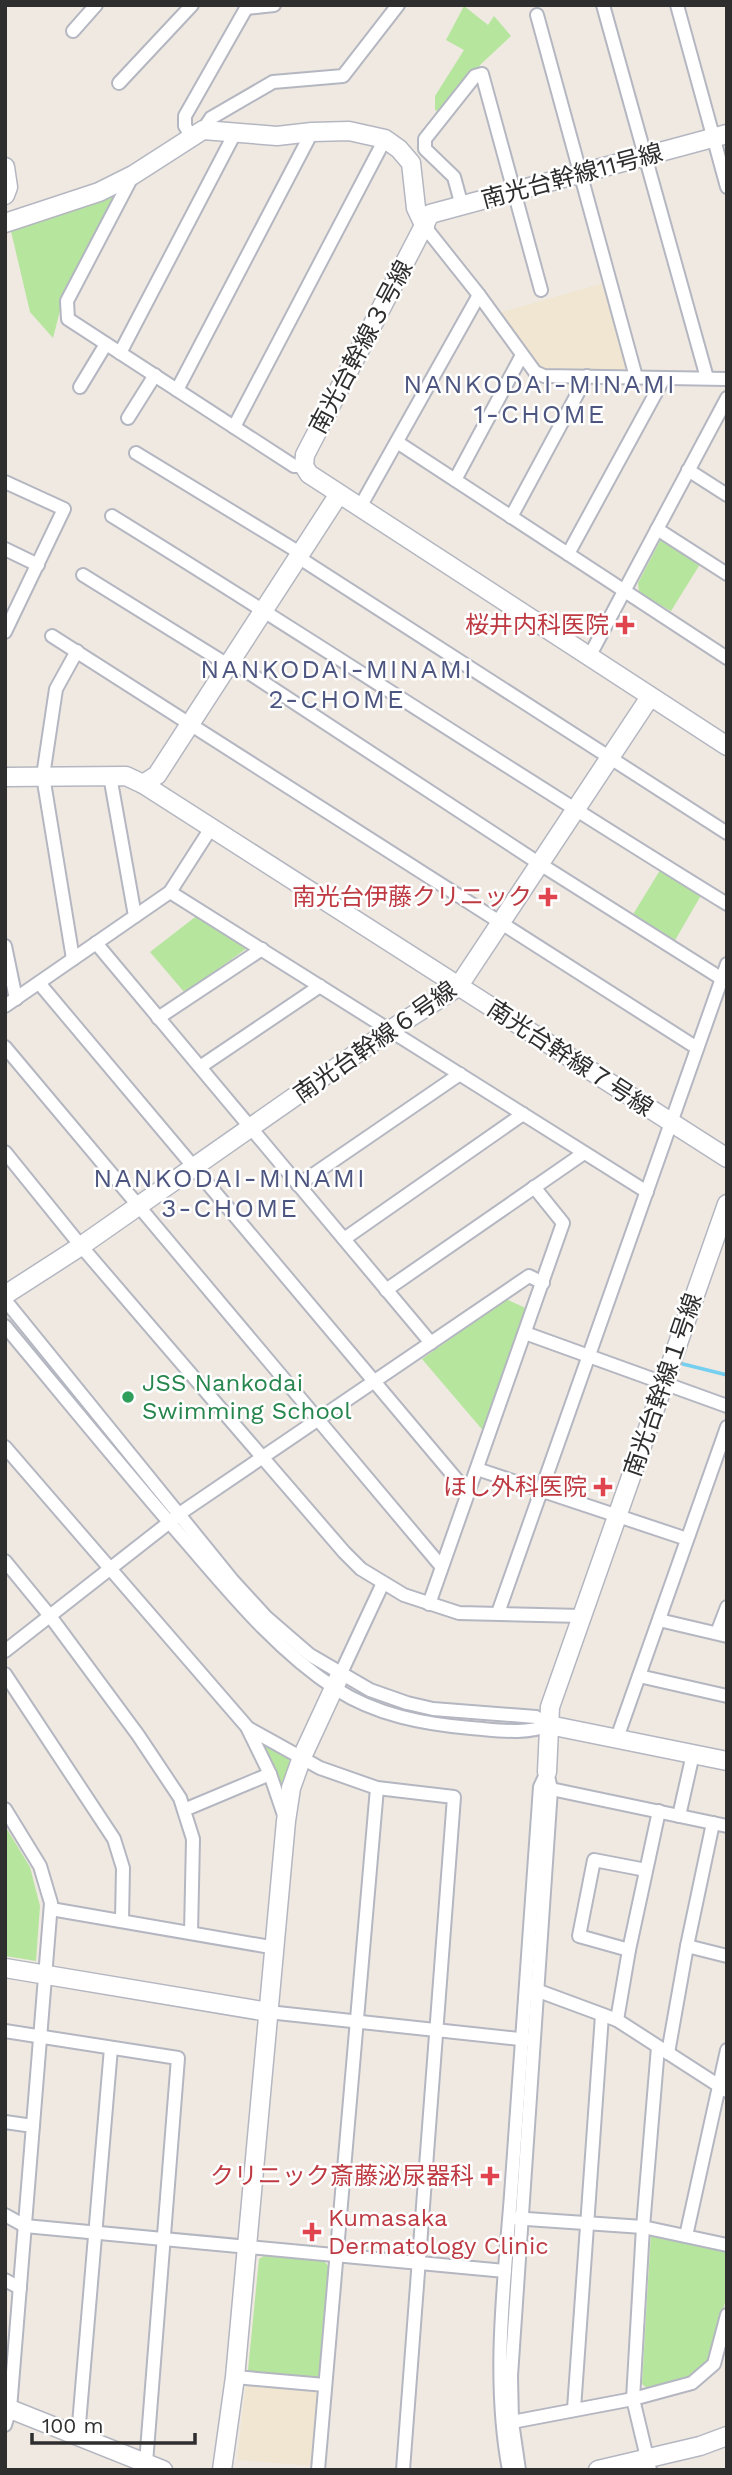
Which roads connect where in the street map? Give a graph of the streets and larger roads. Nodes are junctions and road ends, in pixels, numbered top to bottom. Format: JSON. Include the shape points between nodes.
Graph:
{"nodes":[{"id":1,"x":96,"y":5,"type":"edge"},
{"id":2,"x":192,"y":5,"type":"edge"},
{"id":3,"x":274,"y":5,"type":"edge"},
{"id":4,"x":398,"y":5,"type":"edge"},
{"id":5,"x":603,"y":5,"type":"edge"},
{"id":6,"x":677,"y":5,"type":"edge"},
{"id":7,"x":247,"y":7,"type":"edge"},
{"id":8,"x":537,"y":15,"type":"dead end"},
{"id":9,"x":73,"y":31,"type":"dead end"},
{"id":10,"x":119,"y":83,"type":"dead end"},
{"id":11,"x":312,"y":132,"type":"junction"},
{"id":12,"x":197,"y":133,"type":"junction"},
{"id":13,"x":235,"y":133,"type":"junction"},
{"id":14,"x":720,"y":135,"type":"edge"},
{"id":15,"x":385,"y":139,"type":"junction"},
{"id":16,"x":645,"y":156,"type":"junction"},
{"id":17,"x":5,"y":167,"type":"edge"},
{"id":18,"x":579,"y":174,"type":"junction"},
{"id":19,"x":133,"y":175,"type":"junction"},
{"id":20,"x":727,"y":187,"type":"edge"},
{"id":21,"x":514,"y":191,"type":"junction"},
{"id":22,"x":5,"y":195,"type":"edge"},
{"id":23,"x":462,"y":206,"type":"junction"},
{"id":24,"x":5,"y":223,"type":"edge"},
{"id":25,"x":425,"y":227,"type":"junction"},
{"id":26,"x":541,"y":290,"type":"dead end"},
{"id":27,"x":479,"y":295,"type":"junction"},
{"id":28,"x":106,"y":344,"type":"junction"},
{"id":29,"x":120,"y":353,"type":"junction"},
{"id":30,"x":522,"y":355,"type":"junction"},
{"id":31,"x":155,"y":375,"type":"junction"},
{"id":32,"x":587,"y":376,"type":"junction"},
{"id":33,"x":636,"y":377,"type":"junction"},
{"id":34,"x":664,"y":378,"type":"junction"},
{"id":35,"x":707,"y":378,"type":"junction"},
{"id":36,"x":727,"y":379,"type":"edge"},
{"id":37,"x":80,"y":387,"type":"dead end"},
{"id":38,"x":177,"y":390,"type":"junction"},
{"id":39,"x":727,"y":398,"type":"edge"},
{"id":40,"x":723,"y":412,"type":"edge"},
{"id":41,"x":128,"y":418,"type":"dead end"},
{"id":42,"x":234,"y":427,"type":"junction"},
{"id":43,"x":397,"y":442,"type":"junction"},
{"id":44,"x":136,"y":453,"type":"dead end"},
{"id":45,"x":304,"y":466,"type":"junction"},
{"id":46,"x":688,"y":470,"type":"junction"},
{"id":47,"x":455,"y":480,"type":"junction"},
{"id":48,"x":5,"y":482,"type":"edge"},
{"id":49,"x":339,"y":494,"type":"junction"},
{"id":50,"x":727,"y":495,"type":"edge"},
{"id":51,"x":360,"y":507,"type":"junction"},
{"id":52,"x":112,"y":516,"type":"dead end"},
{"id":53,"x":511,"y":517,"type":"junction"},
{"id":54,"x":657,"y":529,"type":"junction"},
{"id":55,"x":5,"y":550,"type":"edge"},
{"id":56,"x":568,"y":554,"type":"junction"},
{"id":57,"x":299,"y":555,"type":"junction"},
{"id":58,"x":38,"y":565,"type":"junction"},
{"id":59,"x":727,"y":574,"type":"edge"},
{"id":60,"x":83,"y":575,"type":"dead end"},
{"id":61,"x":624,"y":591,"type":"junction"},
{"id":62,"x":264,"y":610,"type":"junction"},
{"id":63,"x":8,"y":617,"type":"edge"},
{"id":64,"x":5,"y":632,"type":"edge"},
{"id":65,"x":52,"y":636,"type":"dead end"},
{"id":66,"x":77,"y":651,"type":"junction"},
{"id":67,"x":589,"y":657,"type":"junction"},
{"id":68,"x":727,"y":657,"type":"edge"},
{"id":69,"x":229,"y":663,"type":"junction"},
{"id":70,"x":650,"y":697,"type":"junction"},
{"id":71,"x":191,"y":723,"type":"junction"},
{"id":72,"x":727,"y":746,"type":"edge"},
{"id":73,"x":609,"y":759,"type":"junction"},
{"id":74,"x":43,"y":776,"type":"junction"},
{"id":75,"x":110,"y":776,"type":"junction"},
{"id":76,"x":5,"y":777,"type":"edge"},
{"id":77,"x":143,"y":784,"type":"junction"},
{"id":78,"x":575,"y":811,"type":"junction"},
{"id":79,"x":211,"y":828,"type":"junction"},
{"id":80,"x":727,"y":833,"type":"edge"},
{"id":81,"x":540,"y":864,"type":"junction"},
{"id":82,"x":170,"y":892,"type":"junction"},
{"id":83,"x":727,"y":904,"type":"edge"},
{"id":84,"x":135,"y":916,"type":"junction"},
{"id":85,"x":501,"y":923,"type":"junction"},
{"id":86,"x":96,"y":943,"type":"junction"},
{"id":87,"x":5,"y":946,"type":"edge"},
{"id":88,"x":262,"y":949,"type":"junction"},
{"id":89,"x":74,"y":959,"type":"junction"},
{"id":90,"x":727,"y":964,"type":"edge"},
{"id":91,"x":724,"y":981,"type":"edge"},
{"id":92,"x":39,"y":983,"type":"junction"},
{"id":93,"x":320,"y":986,"type":"junction"},
{"id":94,"x":458,"y":986,"type":"junction"},
{"id":95,"x":10,"y":1002,"type":"edge"},
{"id":96,"x":158,"y":1018,"type":"junction"},
{"id":97,"x":390,"y":1030,"type":"junction"},
{"id":98,"x":5,"y":1047,"type":"edge"},
{"id":99,"x":697,"y":1048,"type":"junction"},
{"id":100,"x":200,"y":1067,"type":"junction"},
{"id":101,"x":460,"y":1074,"type":"junction"},
{"id":102,"x":523,"y":1114,"type":"junction"},
{"id":103,"x":671,"y":1123,"type":"junction"},
{"id":104,"x":251,"y":1128,"type":"junction"},
{"id":105,"x":5,"y":1152,"type":"edge"},
{"id":106,"x":584,"y":1153,"type":"junction"},
{"id":107,"x":727,"y":1158,"type":"edge"},
{"id":108,"x":194,"y":1167,"type":"junction"},
{"id":109,"x":299,"y":1185,"type":"junction"},
{"id":110,"x":534,"y":1187,"type":"junction"},
{"id":111,"x":647,"y":1192,"type":"junction"},
{"id":112,"x":727,"y":1204,"type":"edge"},
{"id":113,"x":139,"y":1206,"type":"junction"},
{"id":114,"x":721,"y":1236,"type":"edge"},
{"id":115,"x":344,"y":1239,"type":"junction"},
{"id":116,"x":81,"y":1246,"type":"junction"},
{"id":117,"x":542,"y":1283,"type":"junction"},
{"id":118,"x":386,"y":1290,"type":"junction"},
{"id":119,"x":5,"y":1298,"type":"edge"},
{"id":120,"x":5,"y":1326,"type":"edge"},
{"id":121,"x":525,"y":1333,"type":"junction"},
{"id":122,"x":431,"y":1343,"type":"junction"},
{"id":123,"x":589,"y":1356,"type":"junction"},
{"id":124,"x":374,"y":1382,"type":"junction"},
{"id":125,"x":663,"y":1383,"type":"junction"},
{"id":126,"x":727,"y":1406,"type":"edge"},
{"id":127,"x":318,"y":1420,"type":"junction"},
{"id":128,"x":727,"y":1427,"type":"edge"},
{"id":129,"x":5,"y":1447,"type":"edge"},
{"id":130,"x":263,"y":1458,"type":"junction"},
{"id":131,"x":477,"y":1469,"type":"junction"},
{"id":132,"x":541,"y":1490,"type":"junction"},
{"id":133,"x":468,"y":1493,"type":"junction"},
{"id":134,"x":617,"y":1515,"type":"junction"},
{"id":135,"x":175,"y":1519,"type":"junction"},
{"id":136,"x":687,"y":1539,"type":"junction"},
{"id":137,"x":5,"y":1561,"type":"edge"},
{"id":138,"x":441,"y":1566,"type":"junction"},
{"id":139,"x":110,"y":1569,"type":"junction"},
{"id":140,"x":383,"y":1583,"type":"junction"},
{"id":141,"x":429,"y":1604,"type":"junction"},
{"id":142,"x":727,"y":1606,"type":"edge"},
{"id":143,"x":498,"y":1614,"type":"junction"},
{"id":144,"x":50,"y":1616,"type":"junction"},
{"id":145,"x":582,"y":1616,"type":"junction"},
{"id":146,"x":659,"y":1620,"type":"junction"},
{"id":147,"x":722,"y":1634,"type":"edge"},
{"id":148,"x":5,"y":1651,"type":"edge"},
{"id":149,"x":5,"y":1674,"type":"edge"},
{"id":150,"x":639,"y":1676,"type":"junction"},
{"id":151,"x":337,"y":1681,"type":"junction"},
{"id":152,"x":727,"y":1696,"type":"edge"},
{"id":153,"x":549,"y":1725,"type":"junction"},
{"id":154,"x":248,"y":1728,"type":"junction"},
{"id":155,"x":617,"y":1738,"type":"junction"},
{"id":156,"x":693,"y":1754,"type":"junction"},
{"id":157,"x":302,"y":1757,"type":"junction"},
{"id":158,"x":727,"y":1761,"type":"edge"},
{"id":159,"x":270,"y":1774,"type":"junction"},
{"id":160,"x":549,"y":1780,"type":"junction"},
{"id":161,"x":377,"y":1788,"type":"junction"},
{"id":162,"x":5,"y":1809,"type":"edge"},
{"id":163,"x":184,"y":1810,"type":"junction"},
{"id":164,"x":659,"y":1811,"type":"junction"},
{"id":165,"x":679,"y":1816,"type":"junction"},
{"id":166,"x":286,"y":1821,"type":"junction"},
{"id":167,"x":713,"y":1823,"type":"junction"},
{"id":168,"x":727,"y":1826,"type":"edge"},
{"id":169,"x":646,"y":1871,"type":"junction"},
{"id":170,"x":51,"y":1909,"type":"junction"},
{"id":171,"x":122,"y":1921,"type":"junction"},
{"id":172,"x":191,"y":1933,"type":"junction"},
{"id":173,"x":687,"y":1946,"type":"junction"},
{"id":174,"x":276,"y":1948,"type":"junction"},
{"id":175,"x":629,"y":1950,"type":"junction"},
{"id":176,"x":727,"y":1956,"type":"edge"},
{"id":177,"x":5,"y":1968,"type":"edge"},
{"id":178,"x":45,"y":1975,"type":"junction"},
{"id":179,"x":536,"y":1990,"type":"junction"},
{"id":180,"x":268,"y":2012,"type":"junction"},
{"id":181,"x":602,"y":2015,"type":"junction"},
{"id":182,"x":357,"y":2021,"type":"junction"},
{"id":183,"x":617,"y":2021,"type":"junction"},
{"id":184,"x":436,"y":2030,"type":"junction"},
{"id":185,"x":5,"y":2032,"type":"edge"},
{"id":186,"x":40,"y":2037,"type":"junction"},
{"id":187,"x":527,"y":2040,"type":"junction"},
{"id":188,"x":111,"y":2048,"type":"junction"},
{"id":189,"x":663,"y":2050,"type":"junction"},
{"id":190,"x":727,"y":2050,"type":"edge"},
{"id":191,"x":723,"y":2088,"type":"edge"},
{"id":192,"x":5,"y":2122,"type":"edge"},
{"id":193,"x":33,"y":2126,"type":"junction"},
{"id":194,"x":5,"y":2215,"type":"edge"},
{"id":195,"x":515,"y":2218,"type":"junction"},
{"id":196,"x":585,"y":2222,"type":"junction"},
{"id":197,"x":25,"y":2226,"type":"junction"},
{"id":198,"x":643,"y":2227,"type":"junction"},
{"id":199,"x":95,"y":2232,"type":"junction"},
{"id":200,"x":686,"y":2236,"type":"junction"},
{"id":201,"x":164,"y":2239,"type":"junction"},
{"id":202,"x":727,"y":2245,"type":"edge"},
{"id":203,"x":247,"y":2247,"type":"junction"},
{"id":204,"x":336,"y":2256,"type":"junction"},
{"id":205,"x":418,"y":2264,"type":"junction"},
{"id":206,"x":505,"y":2271,"type":"junction"},
{"id":207,"x":5,"y":2280,"type":"edge"},
{"id":208,"x":20,"y":2287,"type":"junction"},
{"id":209,"x":727,"y":2315,"type":"edge"},
{"id":210,"x":724,"y":2338,"type":"edge"},
{"id":211,"x":10,"y":2345,"type":"edge"},
{"id":212,"x":235,"y":2377,"type":"junction"},
{"id":213,"x":325,"y":2385,"type":"junction"},
{"id":214,"x":633,"y":2399,"type":"junction"},
{"id":215,"x":574,"y":2409,"type":"junction"},
{"id":216,"x":7,"y":2414,"type":"edge"},
{"id":217,"x":512,"y":2422,"type":"junction"},
{"id":218,"x":78,"y":2436,"type":"junction"},
{"id":219,"x":727,"y":2436,"type":"edge"},
{"id":220,"x":146,"y":2463,"type":"junction"},
{"id":221,"x":649,"y":2465,"type":"edge"},
{"id":222,"x":163,"y":2470,"type":"edge"},
{"id":223,"x":222,"y":2470,"type":"edge"},
{"id":224,"x":318,"y":2470,"type":"edge"},
{"id":225,"x":402,"y":2470,"type":"edge"},
{"id":226,"x":509,"y":2470,"type":"edge"},
{"id":227,"x":519,"y":2470,"type":"edge"},
{"id":228,"x":598,"y":2470,"type":"edge"}],
"edges":[{"from":1,"to":9,"type":"street"},
{"from":2,"to":10,"type":"street"},
{"from":3,"to":7,"type":"street"},
{"from":4,"to":12,"type":"street","via":[[343,76],[273,82],[211,118]]},
{"from":5,"to":16,"type":"street"},
{"from":6,"to":14,"type":"street"},
{"from":7,"to":12,"type":"street","via":[[185,116],[184,126]]},
{"from":8,"to":18,"type":"street"},
{"from":11,"to":13,"type":"street","via":[[276,136]]},
{"from":11,"to":15,"type":"street","via":[[349,131]]},
{"from":11,"to":38,"type":"street"},
{"from":12,"to":13,"type":"street"},
{"from":12,"to":19,"type":"street"},
{"from":13,"to":29,"type":"street"},
{"from":14,"to":16,"type":"street","name":"南光台幹線11号線"},
{"from":14,"to":20,"type":"street"},
{"from":15,"to":25,"type":"street","via":[[411,163],[416,208]]},
{"from":15,"to":42,"type":"street"},
{"from":16,"to":18,"type":"street","name":"南光台幹線11号線"},
{"from":16,"to":35,"type":"street"},
{"from":17,"to":22,"type":"street"},
{"from":18,"to":21,"type":"street","name":"南光台幹線11号線"},
{"from":18,"to":33,"type":"street"},
{"from":19,"to":24,"type":"street","via":[[99,192]]},
{"from":19,"to":28,"type":"street","via":[[66,302],[68,319]]},
{"from":21,"to":23,"type":"street","name":"南光台幹線11号線"},
{"from":21,"to":23,"type":"street","via":[[482,74],[475,76],[425,139],[425,149],[453,177]]},
{"from":21,"to":26,"type":"street"},
{"from":23,"to":25,"type":"street","name":"南光台幹線11号線","via":[[430,214]]},
{"from":25,"to":27,"type":"street"},
{"from":25,"to":45,"type":"street","name":"南光台幹線３号線","via":[[305,455]]},
{"from":27,"to":30,"type":"street"},
{"from":27,"to":43,"type":"street"},
{"from":28,"to":29,"type":"street"},
{"from":28,"to":37,"type":"street"},
{"from":29,"to":31,"type":"street"},
{"from":30,"to":32,"type":"street","via":[[544,376]]},
{"from":30,"to":47,"type":"street"},
{"from":31,"to":38,"type":"street"},
{"from":31,"to":41,"type":"street"},
{"from":32,"to":33,"type":"street"},
{"from":32,"to":53,"type":"street"},
{"from":33,"to":34,"type":"street"},
{"from":34,"to":35,"type":"street"},
{"from":34,"to":56,"type":"street"},
{"from":35,"to":36,"type":"street"},
{"from":38,"to":42,"type":"street"},
{"from":39,"to":40,"type":"street"},
{"from":40,"to":46,"type":"street"},
{"from":42,"to":45,"type":"street","via":[[294,466]]},
{"from":43,"to":47,"type":"street"},
{"from":43,"to":51,"type":"street"},
{"from":44,"to":57,"type":"street"},
{"from":45,"to":49,"type":"street","name":"南光台幹線３号線"},
{"from":46,"to":50,"type":"street"},
{"from":46,"to":54,"type":"street"},
{"from":47,"to":53,"type":"street"},
{"from":48,"to":58,"type":"street","via":[[64,509]]},
{"from":49,"to":51,"type":"street","name":"南光台幹線３号線"},
{"from":49,"to":57,"type":"street"},
{"from":51,"to":67,"type":"street","name":"南光台幹線３号線"},
{"from":52,"to":62,"type":"street"},
{"from":53,"to":56,"type":"street"},
{"from":54,"to":59,"type":"street"},
{"from":54,"to":61,"type":"street"},
{"from":55,"to":58,"type":"street"},
{"from":56,"to":61,"type":"street"},
{"from":57,"to":62,"type":"street"},
{"from":57,"to":73,"type":"street"},
{"from":58,"to":63,"type":"street"},
{"from":60,"to":69,"type":"street"},
{"from":61,"to":67,"type":"street"},
{"from":61,"to":68,"type":"street"},
{"from":62,"to":69,"type":"street"},
{"from":62,"to":78,"type":"street"},
{"from":63,"to":64,"type":"street"},
{"from":65,"to":66,"type":"street"},
{"from":66,"to":71,"type":"street"},
{"from":66,"to":74,"type":"street","via":[[55,689]]},
{"from":67,"to":70,"type":"street","name":"南光台幹線３号線"},
{"from":69,"to":71,"type":"street"},
{"from":69,"to":81,"type":"street"},
{"from":70,"to":72,"type":"street","name":"南光台幹線３号線"},
{"from":70,"to":73,"type":"street","name":"南光台幹線６号線"},
{"from":71,"to":77,"type":"street","via":[[157,775]]},
{"from":71,"to":85,"type":"street"},
{"from":73,"to":78,"type":"street","name":"南光台幹線６号線"},
{"from":73,"to":80,"type":"street"},
{"from":74,"to":75,"type":"street","name":"南光台幹線７号線"},
{"from":74,"to":76,"type":"street","name":"南光台幹線７号線"},
{"from":74,"to":89,"type":"street"},
{"from":75,"to":77,"type":"street","name":"南光台幹線７号線","via":[[126,776]]},
{"from":75,"to":84,"type":"street"},
{"from":77,"to":79,"type":"street","name":"南光台幹線７号線"},
{"from":78,"to":81,"type":"street","name":"南光台幹線６号線"},
{"from":78,"to":83,"type":"street"},
{"from":79,"to":82,"type":"street"},
{"from":79,"to":94,"type":"street","name":"南光台幹線７号線"},
{"from":81,"to":85,"type":"street","name":"南光台幹線６号線"},
{"from":81,"to":91,"type":"street"},
{"from":82,"to":84,"type":"street"},
{"from":82,"to":88,"type":"street"},
{"from":84,"to":86,"type":"street"},
{"from":85,"to":94,"type":"street","name":"南光台幹線６号線"},
{"from":85,"to":99,"type":"street"},
{"from":86,"to":89,"type":"street"},
{"from":86,"to":96,"type":"street"},
{"from":87,"to":95,"type":"street"},
{"from":88,"to":93,"type":"street"},
{"from":88,"to":96,"type":"street"},
{"from":89,"to":92,"type":"street"},
{"from":90,"to":91,"type":"street"},
{"from":91,"to":99,"type":"street"},
{"from":92,"to":95,"type":"street"},
{"from":92,"to":108,"type":"street"},
{"from":93,"to":97,"type":"street"},
{"from":93,"to":100,"type":"street"},
{"from":94,"to":97,"type":"street","name":"南光台幹線６号線"},
{"from":94,"to":103,"type":"street","name":"南光台幹線７号線"},
{"from":96,"to":100,"type":"street"},
{"from":97,"to":101,"type":"street"},
{"from":97,"to":104,"type":"street","name":"南光台幹線６号線"},
{"from":98,"to":113,"type":"street"},
{"from":99,"to":103,"type":"street"},
{"from":100,"to":104,"type":"street"},
{"from":101,"to":102,"type":"street"},
{"from":101,"to":109,"type":"street"},
{"from":102,"to":106,"type":"street"},
{"from":102,"to":115,"type":"street"},
{"from":103,"to":107,"type":"street","name":"南光台幹線７号線"},
{"from":103,"to":111,"type":"street"},
{"from":104,"to":108,"type":"street","name":"南光台幹線６号線"},
{"from":104,"to":109,"type":"street"},
{"from":105,"to":116,"type":"street"},
{"from":106,"to":110,"type":"street"},
{"from":106,"to":111,"type":"street"},
{"from":108,"to":113,"type":"street","name":"南光台幹線６号線"},
{"from":108,"to":124,"type":"street"},
{"from":109,"to":115,"type":"street"},
{"from":110,"to":117,"type":"street","via":[[564,1223]]},
{"from":110,"to":118,"type":"street"},
{"from":111,"to":123,"type":"street"},
{"from":112,"to":114,"type":"street","name":"南光台幹線１号線"},
{"from":113,"to":116,"type":"street","name":"南光台幹線６号線"},
{"from":113,"to":127,"type":"street"},
{"from":114,"to":125,"type":"street","name":"南光台幹線１号線"},
{"from":115,"to":118,"type":"street"},
{"from":116,"to":119,"type":"street","name":"南光台幹線６号線"},
{"from":116,"to":130,"type":"street"},
{"from":117,"to":121,"type":"street"},
{"from":117,"to":122,"type":"street","via":[[529,1276]]},
{"from":118,"to":122,"type":"street"},
{"from":119,"to":135,"type":"street"},
{"from":120,"to":135,"type":"street"},
{"from":121,"to":123,"type":"street"},
{"from":121,"to":131,"type":"street"},
{"from":122,"to":124,"type":"street"},
{"from":123,"to":125,"type":"street"},
{"from":123,"to":132,"type":"street"},
{"from":124,"to":127,"type":"street"},
{"from":124,"to":133,"type":"street"},
{"from":125,"to":126,"type":"street"},
{"from":125,"to":134,"type":"street","name":"南光台幹線１号線"},
{"from":127,"to":130,"type":"street"},
{"from":127,"to":138,"type":"street"},
{"from":128,"to":136,"type":"street"},
{"from":129,"to":139,"type":"street"},
{"from":130,"to":135,"type":"street"},
{"from":130,"to":140,"type":"street","via":[[344,1552]]},
{"from":131,"to":132,"type":"street"},
{"from":131,"to":133,"type":"street"},
{"from":132,"to":134,"type":"street"},
{"from":132,"to":143,"type":"street"},
{"from":133,"to":138,"type":"street"},
{"from":134,"to":136,"type":"street"},
{"from":134,"to":145,"type":"street","name":"南光台幹線１号線"},
{"from":135,"to":139,"type":"street"},
{"from":135,"to":151,"type":"street","via":[[266,1617]]},
{"from":136,"to":146,"type":"street"},
{"from":137,"to":144,"type":"street"},
{"from":138,"to":141,"type":"street"},
{"from":139,"to":144,"type":"street"},
{"from":139,"to":154,"type":"street"},
{"from":140,"to":141,"type":"street"},
{"from":140,"to":151,"type":"street"},
{"from":141,"to":143,"type":"street","via":[[459,1613]]},
{"from":142,"to":147,"type":"street"},
{"from":143,"to":145,"type":"street"},
{"from":144,"to":148,"type":"street"},
{"from":144,"to":163,"type":"street","via":[[138,1735]]},
{"from":145,"to":153,"type":"street","name":"南光台幹線１号線","via":[[550,1707]]},
{"from":146,"to":147,"type":"street"},
{"from":146,"to":150,"type":"street"},
{"from":149,"to":171,"type":"street","via":[[114,1839],[123,1868]]},
{"from":150,"to":152,"type":"street"},
{"from":150,"to":155,"type":"street"},
{"from":151,"to":153,"type":"street","via":[[407,1703],[455,1712],[536,1717]]},
{"from":151,"to":157,"type":"street"},
{"from":153,"to":155,"type":"street"},
{"from":153,"to":160,"type":"street","name":"南光台幹線１号線"},
{"from":154,"to":157,"type":"street"},
{"from":154,"to":159,"type":"street"},
{"from":155,"to":156,"type":"street"},
{"from":156,"to":158,"type":"street"},
{"from":156,"to":165,"type":"street"},
{"from":157,"to":161,"type":"street","via":[[320,1769]]},
{"from":157,"to":166,"type":"street"},
{"from":159,"to":163,"type":"street"},
{"from":159,"to":166,"type":"street"},
{"from":160,"to":164,"type":"street"},
{"from":160,"to":179,"type":"street"},
{"from":160,"to":187,"type":"street","via":[[540,1787]]},
{"from":161,"to":182,"type":"street"},
{"from":161,"to":184,"type":"street","via":[[454,1797]]},
{"from":162,"to":170,"type":"street","via":[[40,1866]]},
{"from":163,"to":172,"type":"street","via":[[193,1839]]},
{"from":164,"to":165,"type":"street"},
{"from":164,"to":169,"type":"street"},
{"from":165,"to":167,"type":"street"},
{"from":166,"to":174,"type":"street"},
{"from":167,"to":168,"type":"street"},
{"from":167,"to":173,"type":"street"},
{"from":169,"to":175,"type":"street"},
{"from":169,"to":175,"type":"street","via":[[594,1860],[579,1936]]},
{"from":170,"to":171,"type":"street"},
{"from":170,"to":178,"type":"street"},
{"from":171,"to":172,"type":"street"},
{"from":172,"to":174,"type":"street"},
{"from":173,"to":176,"type":"street"},
{"from":173,"to":189,"type":"street"},
{"from":174,"to":180,"type":"street"},
{"from":175,"to":183,"type":"street"},
{"from":177,"to":178,"type":"street"},
{"from":178,"to":180,"type":"street"},
{"from":178,"to":186,"type":"street"},
{"from":179,"to":181,"type":"street"},
{"from":179,"to":187,"type":"street"},
{"from":180,"to":182,"type":"street"},
{"from":180,"to":203,"type":"street"},
{"from":181,"to":183,"type":"street"},
{"from":181,"to":196,"type":"street"},
{"from":182,"to":184,"type":"street"},
{"from":182,"to":204,"type":"street"},
{"from":183,"to":189,"type":"street"},
{"from":184,"to":187,"type":"street"},
{"from":184,"to":205,"type":"street"},
{"from":185,"to":186,"type":"street"},
{"from":186,"to":188,"type":"street"},
{"from":186,"to":193,"type":"street"},
{"from":187,"to":195,"type":"street"},
{"from":188,"to":199,"type":"street"},
{"from":188,"to":201,"type":"street","via":[[178,2058]]},
{"from":189,"to":191,"type":"street"},
{"from":189,"to":198,"type":"street"},
{"from":190,"to":191,"type":"street"},
{"from":191,"to":200,"type":"street"},
{"from":192,"to":193,"type":"street"},
{"from":193,"to":197,"type":"street"},
{"from":194,"to":197,"type":"street"},
{"from":195,"to":196,"type":"street"},
{"from":195,"to":206,"type":"street"},
{"from":195,"to":217,"type":"street"},
{"from":196,"to":198,"type":"street"},
{"from":196,"to":215,"type":"street"},
{"from":197,"to":199,"type":"street"},
{"from":197,"to":208,"type":"street"},
{"from":198,"to":200,"type":"street"},
{"from":198,"to":214,"type":"street"},
{"from":199,"to":201,"type":"street"},
{"from":199,"to":218,"type":"street"},
{"from":200,"to":202,"type":"street"},
{"from":201,"to":203,"type":"street"},
{"from":201,"to":220,"type":"street"},
{"from":203,"to":204,"type":"street"},
{"from":203,"to":212,"type":"street"},
{"from":204,"to":205,"type":"street"},
{"from":204,"to":213,"type":"street"},
{"from":205,"to":206,"type":"street"},
{"from":205,"to":225,"type":"street"},
{"from":206,"to":226,"type":"street","via":[[500,2390]]},
{"from":207,"to":208,"type":"street"},
{"from":208,"to":211,"type":"street"},
{"from":209,"to":210,"type":"street"},
{"from":210,"to":214,"type":"street","via":[[714,2364],[692,2383]]},
{"from":211,"to":216,"type":"street"},
{"from":212,"to":213,"type":"street"},
{"from":212,"to":223,"type":"street"},
{"from":213,"to":224,"type":"street"},
{"from":214,"to":215,"type":"street"},
{"from":214,"to":221,"type":"street"},
{"from":215,"to":217,"type":"street"},
{"from":216,"to":218,"type":"street"},
{"from":217,"to":227,"type":"street"},
{"from":218,"to":220,"type":"street"},
{"from":219,"to":221,"type":"street"},
{"from":220,"to":222,"type":"street"},
{"from":221,"to":228,"type":"street"}]}
